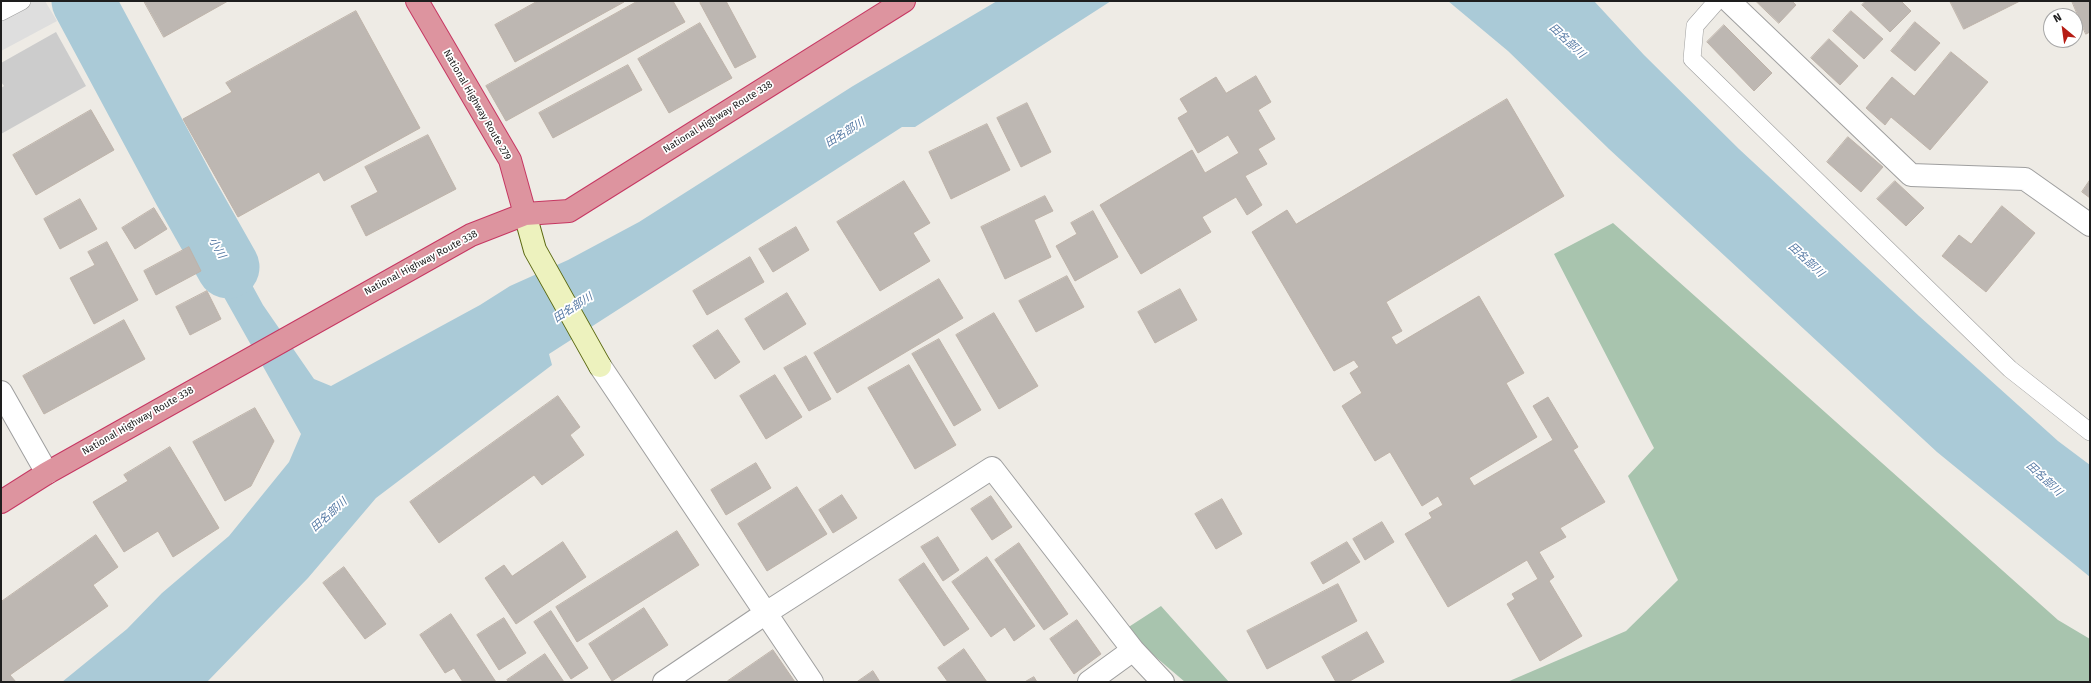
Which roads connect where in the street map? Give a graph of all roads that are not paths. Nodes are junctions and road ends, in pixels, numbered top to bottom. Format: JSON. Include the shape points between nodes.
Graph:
{"nodes":[{"id":1,"x":22,"y":1,"type":"edge"},
{"id":2,"x":417,"y":1,"type":"edge"},
{"id":3,"x":904,"y":1,"type":"edge"},
{"id":4,"x":1717,"y":1,"type":"edge"},
{"id":5,"x":1729,"y":1,"type":"edge"},
{"id":6,"x":1,"y":12,"type":"edge"},
{"id":7,"x":525,"y":214,"type":"junction"},
{"id":8,"x":2090,"y":225,"type":"edge"},
{"id":9,"x":1,"y":392,"type":"edge"},
{"id":10,"x":2090,"y":432,"type":"edge"},
{"id":11,"x":47,"y":473,"type":"junction"},
{"id":12,"x":1,"y":502,"type":"edge"},
{"id":13,"x":766,"y":613,"type":"junction"},
{"id":14,"x":1133,"y":650,"type":"junction"},
{"id":15,"x":664,"y":682,"type":"edge"},
{"id":16,"x":812,"y":682,"type":"edge"},
{"id":17,"x":1089,"y":682,"type":"edge"},
{"id":18,"x":1163,"y":682,"type":"edge"}],
"edges":[{"from":1,"to":6,"type":"lane"},
{"from":2,"to":7,"type":"highway","name":"National Highway Route 279","via":[[510,160]]},
{"from":3,"to":7,"type":"highway","name":"National Highway Route 338","via":[[569,212]]},
{"from":4,"to":10,"type":"lane","via":[[1695,26],[1692,59],[2010,369]]},
{"from":5,"to":8,"type":"street","via":[[1911,175],[2025,179]]},
{"from":7,"to":11,"type":"highway","name":"National Highway Route 338","via":[[471,235]]},
{"from":7,"to":13,"type":"street","via":[[535,250],[600,366]]},
{"from":9,"to":11,"type":"street"},
{"from":11,"to":12,"type":"highway","name":"National Highway Route 338"},
{"from":13,"to":14,"type":"street","via":[[992,468]]},
{"from":13,"to":15,"type":"street"},
{"from":13,"to":16,"type":"street"},
{"from":14,"to":17,"type":"street"},
{"from":14,"to":18,"type":"street"}]}
